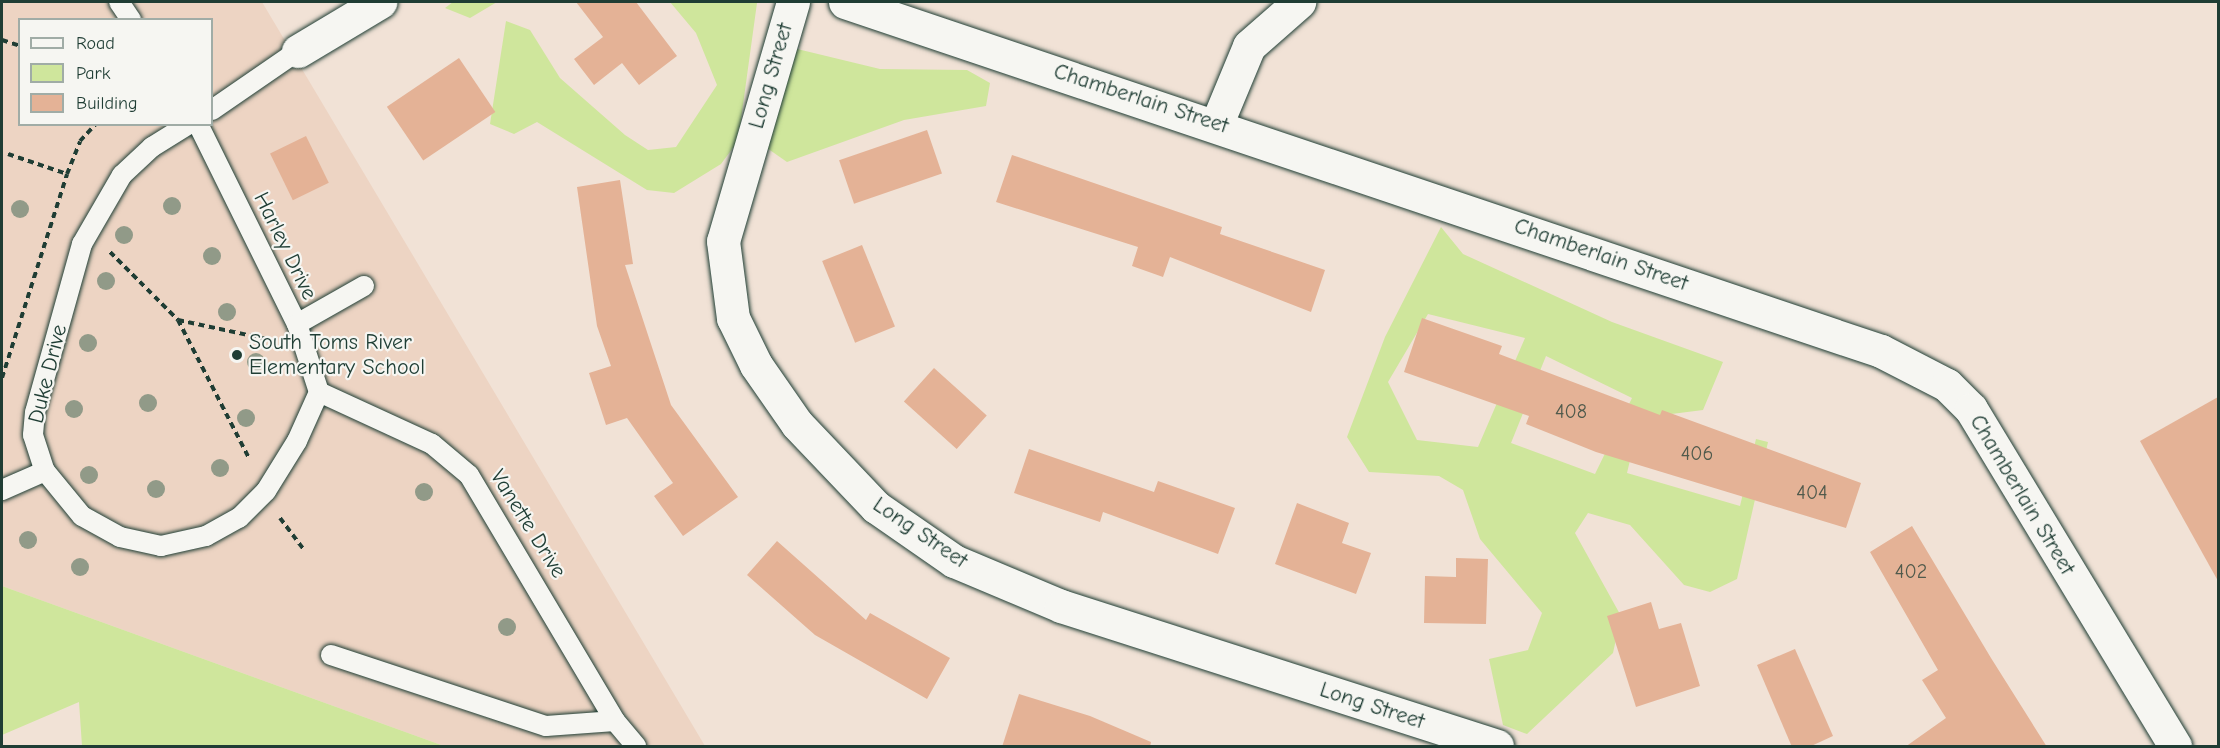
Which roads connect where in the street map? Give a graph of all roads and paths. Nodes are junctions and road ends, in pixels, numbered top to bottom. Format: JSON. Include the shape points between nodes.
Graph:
{"nodes":[{"id":1,"x":119,"y":2,"type":"edge"},
{"id":2,"x":380,"y":2,"type":"edge"},
{"id":3,"x":793,"y":2,"type":"edge"},
{"id":4,"x":845,"y":2,"type":"edge"},
{"id":5,"x":1299,"y":2,"type":"edge"},
{"id":6,"x":129,"y":18,"type":"edge"},
{"id":7,"x":2,"y":40,"type":"edge"},
{"id":8,"x":18,"y":45,"type":"edge"},
{"id":9,"x":298,"y":51,"type":"joint"},
{"id":10,"x":213,"y":109,"type":"edge"},
{"id":11,"x":1217,"y":123,"type":"junction"},
{"id":12,"x":94,"y":126,"type":"edge"},
{"id":13,"x":186,"y":126,"type":"edge"},
{"id":14,"x":199,"y":126,"type":"edge"},
{"id":15,"x":8,"y":154,"type":"dead end"},
{"id":16,"x":67,"y":174,"type":"junction"},
{"id":17,"x":105,"y":248,"type":"dead end"},
{"id":18,"x":364,"y":286,"type":"dead end"},
{"id":19,"x":178,"y":320,"type":"junction"},
{"id":20,"x":297,"y":324,"type":"junction"},
{"id":21,"x":275,"y":341,"type":"dead end"},
{"id":22,"x":2,"y":378,"type":"edge"},
{"id":23,"x":319,"y":392,"type":"junction"},
{"id":24,"x":252,"y":462,"type":"dead end"},
{"id":25,"x":45,"y":471,"type":"junction"},
{"id":26,"x":2,"y":490,"type":"edge"},
{"id":27,"x":279,"y":517,"type":"dead end"},
{"id":28,"x":303,"y":549,"type":"dead end"},
{"id":29,"x":331,"y":655,"type":"dead end"},
{"id":30,"x":615,"y":721,"type":"junction"},
{"id":31,"x":636,"y":747,"type":"edge"},
{"id":32,"x":1497,"y":747,"type":"edge"},
{"id":33,"x":2175,"y":747,"type":"edge"}],
"edges":[{"from":1,"to":6,"type":"lane"},
{"from":2,"to":9,"type":"street"},
{"from":3,"to":32,"type":"street","name":"Long Street","via":[[723,241],[733,318],[756,365],[797,424],[876,507],[954,561],[1061,606]]},
{"from":4,"to":11,"type":"street","name":"Chamberlain Street"},
{"from":5,"to":11,"type":"street","via":[[1249,46]]},
{"from":7,"to":8,"type":"path"},
{"from":9,"to":10,"type":"lane"},
{"from":11,"to":33,"type":"street","name":"Chamberlain Street","via":[[1881,351],[1947,385],[1971,409]]},
{"from":12,"to":16,"type":"path","via":[[80,141]]},
{"from":13,"to":25,"type":"lane","name":"Duke Drive","via":[[152,147],[122,175],[82,244],[35,412],[33,435]]},
{"from":14,"to":20,"type":"lane","name":"Harley Drive"},
{"from":15,"to":16,"type":"path"},
{"from":16,"to":22,"type":"path"},
{"from":17,"to":19,"type":"path"},
{"from":18,"to":20,"type":"lane"},
{"from":19,"to":21,"type":"path"},
{"from":19,"to":24,"type":"path"},
{"from":20,"to":23,"type":"lane","name":"Harley Drive"},
{"from":23,"to":25,"type":"lane","name":"Duke Drive","via":[[297,441],[266,491],[239,518],[206,536],[161,546],[120,537],[82,516]]},
{"from":23,"to":30,"type":"lane","name":"Vanette Drive","via":[[432,444],[469,475]]},
{"from":25,"to":26,"type":"lane"},
{"from":27,"to":28,"type":"path"},
{"from":29,"to":30,"type":"lane","via":[[546,726]]},
{"from":30,"to":31,"type":"lane","name":"Vanette Drive"}]}
